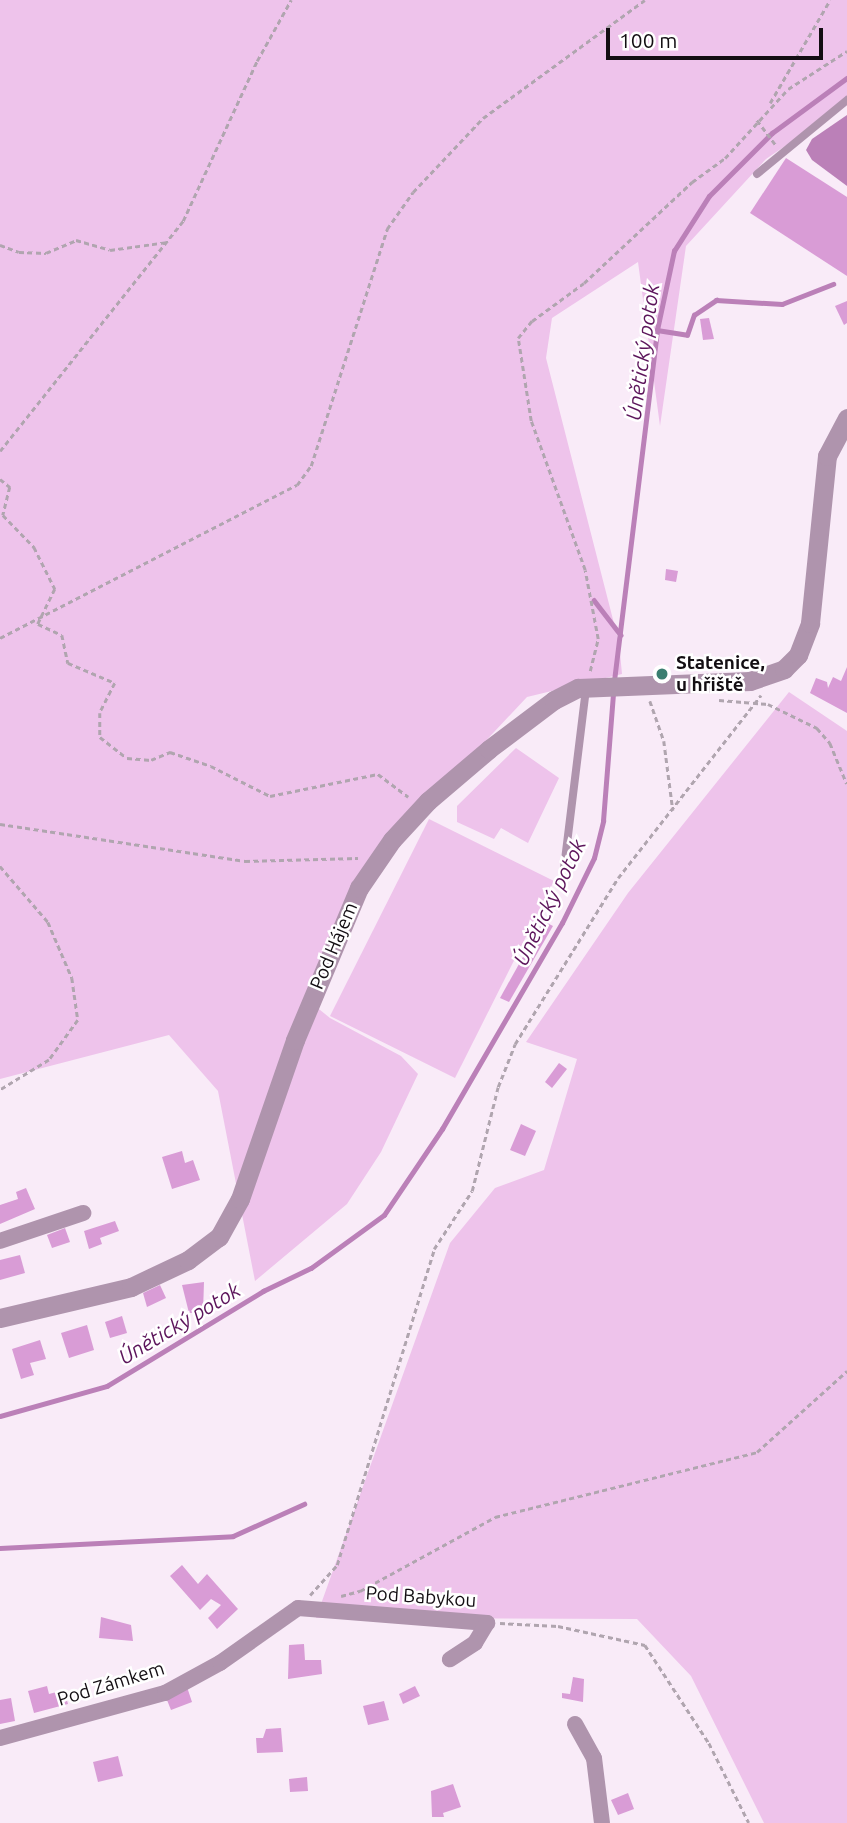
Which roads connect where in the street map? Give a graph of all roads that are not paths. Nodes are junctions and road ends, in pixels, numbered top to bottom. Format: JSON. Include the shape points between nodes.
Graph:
{"nodes":[{"id":1,"x":847,"y":100,"type":"edge"},
{"id":2,"x":757,"y":174,"type":"dead end"},
{"id":3,"x":847,"y":418,"type":"edge"},
{"id":4,"x":592,"y":682,"type":"junction"},
{"id":5,"x":564,"y":868,"type":"dead end"},
{"id":6,"x":82,"y":1213,"type":"dead end"},
{"id":7,"x":0,"y":1241,"type":"edge"},
{"id":8,"x":0,"y":1318,"type":"edge"},
{"id":9,"x":298,"y":1608,"type":"joint"},
{"id":10,"x":450,"y":1658,"type":"dead end"},
{"id":11,"x":575,"y":1724,"type":"dead end"},
{"id":12,"x":0,"y":1738,"type":"edge"},
{"id":13,"x":602,"y":1823,"type":"edge"}],
"edges":[{"from":1,"to":2,"type":"lane"},
{"from":3,"to":4,"type":"street","name":"Pod Hájem","via":[[827,456],[810,623],[798,655],[767,676]]},
{"from":4,"to":5,"type":"lane"},
{"from":4,"to":8,"type":"street","name":"Pod Hájem","via":[[542,708],[422,808],[378,858],[333,944],[240,1199],[219,1237],[188,1260],[131,1287]]},
{"from":6,"to":7,"type":"street"},
{"from":9,"to":10,"type":"street","name":"Pod Babykou","via":[[488,1623],[475,1643]]},
{"from":9,"to":12,"type":"street","name":"Pod Zámkem","via":[[219,1663],[165,1693]]},
{"from":11,"to":13,"type":"street","via":[[594,1758]]}]}
